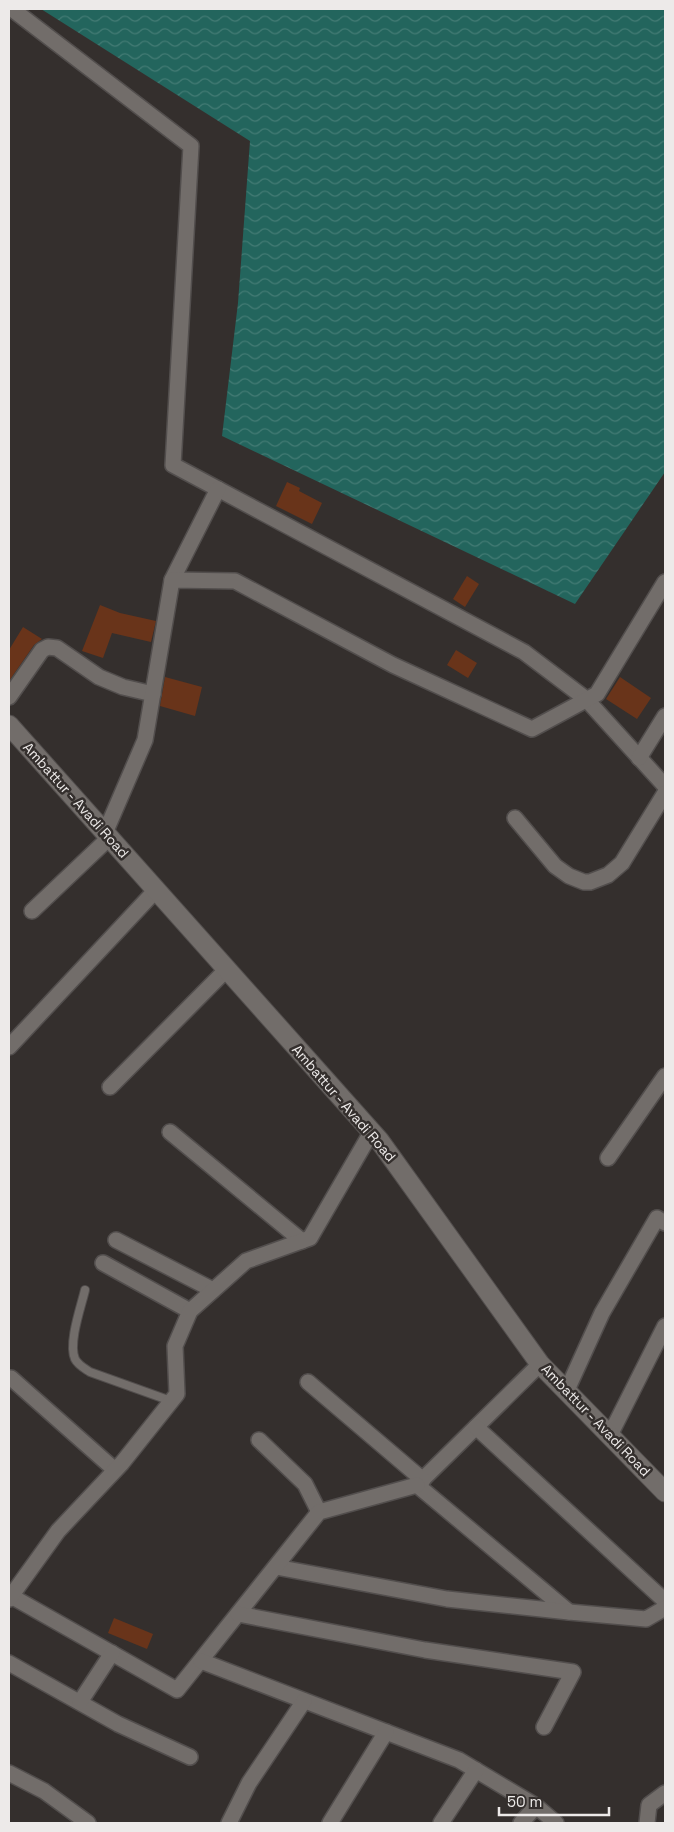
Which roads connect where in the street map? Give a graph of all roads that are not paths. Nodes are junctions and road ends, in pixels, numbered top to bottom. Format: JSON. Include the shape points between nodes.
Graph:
{"nodes":[{"id":1,"x":12,"y":9,"type":"edge"},
{"id":2,"x":218,"y":489,"type":"junction"},
{"id":3,"x":172,"y":580,"type":"junction"},
{"id":4,"x":665,"y":582,"type":"edge"},
{"id":5,"x":153,"y":694,"type":"junction"},
{"id":6,"x":9,"y":697,"type":"edge"},
{"id":7,"x":586,"y":699,"type":"junction"},
{"id":8,"x":665,"y":716,"type":"edge"},
{"id":9,"x":9,"y":725,"type":"edge"},
{"id":10,"x":638,"y":758,"type":"junction"},
{"id":11,"x":665,"y":786,"type":"edge"},
{"id":12,"x":665,"y":793,"type":"edge"},
{"id":13,"x":515,"y":818,"type":"dead end"},
{"id":14,"x":107,"y":835,"type":"junction"},
{"id":15,"x":156,"y":890,"type":"junction"},
{"id":16,"x":32,"y":911,"type":"dead end"},
{"id":17,"x":227,"y":969,"type":"junction"},
{"id":18,"x":9,"y":1047,"type":"edge"},
{"id":19,"x":665,"y":1076,"type":"edge"},
{"id":20,"x":110,"y":1087,"type":"dead end"},
{"id":21,"x":170,"y":1132,"type":"dead end"},
{"id":22,"x":372,"y":1132,"type":"junction"},
{"id":23,"x":608,"y":1158,"type":"dead end"},
{"id":24,"x":665,"y":1223,"type":"edge"},
{"id":25,"x":116,"y":1240,"type":"dead end"},
{"id":26,"x":302,"y":1241,"type":"junction"},
{"id":27,"x":103,"y":1264,"type":"dead end"},
{"id":28,"x":85,"y":1290,"type":"dead end"},
{"id":29,"x":213,"y":1290,"type":"junction"},
{"id":30,"x":190,"y":1311,"type":"junction"},
{"id":31,"x":665,"y":1326,"type":"edge"},
{"id":32,"x":540,"y":1364,"type":"junction"},
{"id":33,"x":11,"y":1378,"type":"dead end"},
{"id":34,"x":308,"y":1382,"type":"dead end"},
{"id":35,"x":567,"y":1390,"type":"junction"},
{"id":36,"x":171,"y":1401,"type":"junction"},
{"id":37,"x":476,"y":1427,"type":"junction"},
{"id":38,"x":610,"y":1435,"type":"junction"},
{"id":39,"x":259,"y":1440,"type":"dead end"},
{"id":40,"x":115,"y":1470,"type":"junction"},
{"id":41,"x":420,"y":1483,"type":"junction"},
{"id":42,"x":665,"y":1492,"type":"edge"},
{"id":43,"x":319,"y":1512,"type":"junction"},
{"id":44,"x":276,"y":1567,"type":"junction"},
{"id":45,"x":16,"y":1578,"type":"edge"},
{"id":46,"x":10,"y":1598,"type":"edge"},
{"id":47,"x":665,"y":1602,"type":"edge"},
{"id":48,"x":665,"y":1608,"type":"edge"},
{"id":49,"x":569,"y":1612,"type":"junction"},
{"id":50,"x":238,"y":1614,"type":"junction"},
{"id":51,"x":112,"y":1653,"type":"junction"},
{"id":52,"x":201,"y":1661,"type":"junction"},
{"id":53,"x":9,"y":1663,"type":"edge"},
{"id":54,"x":304,"y":1701,"type":"junction"},
{"id":55,"x":80,"y":1702,"type":"junction"},
{"id":56,"x":544,"y":1727,"type":"dead end"},
{"id":57,"x":386,"y":1732,"type":"junction"},
{"id":58,"x":190,"y":1757,"type":"dead end"},
{"id":59,"x":476,"y":1770,"type":"junction"},
{"id":60,"x":9,"y":1773,"type":"edge"},
{"id":61,"x":665,"y":1793,"type":"edge"},
{"id":62,"x":536,"y":1806,"type":"junction"},
{"id":63,"x":88,"y":1823,"type":"edge"},
{"id":64,"x":229,"y":1823,"type":"edge"},
{"id":65,"x":330,"y":1823,"type":"edge"},
{"id":66,"x":441,"y":1823,"type":"edge"},
{"id":67,"x":521,"y":1823,"type":"edge"},
{"id":68,"x":556,"y":1823,"type":"edge"},
{"id":69,"x":647,"y":1823,"type":"edge"}],
"edges":[{"from":1,"to":2,"type":"street","via":[[191,146],[173,465]]},
{"from":2,"to":3,"type":"street"},
{"from":2,"to":7,"type":"street","via":[[524,652]]},
{"from":3,"to":5,"type":"street"},
{"from":3,"to":7,"type":"street","via":[[235,581],[393,665],[532,729]]},
{"from":4,"to":7,"type":"street","via":[[597,694]]},
{"from":5,"to":6,"type":"street","via":[[99,677],[57,648],[48,647],[42,650]]},
{"from":5,"to":14,"type":"street","via":[[145,740]]},
{"from":7,"to":10,"type":"street"},
{"from":8,"to":10,"type":"street"},
{"from":9,"to":14,"type":"street","name":"Ambattur - Avadi Road"},
{"from":10,"to":11,"type":"street"},
{"from":12,"to":13,"type":"street","via":[[622,863],[608,875],[590,882],[569,876],[555,866]]},
{"from":14,"to":15,"type":"street","name":"Ambattur - Avadi Road"},
{"from":14,"to":16,"type":"street"},
{"from":15,"to":17,"type":"street","name":"Ambattur - Avadi Road"},
{"from":15,"to":18,"type":"street"},
{"from":17,"to":20,"type":"street"},
{"from":17,"to":22,"type":"street","name":"Ambattur - Avadi Road"},
{"from":19,"to":23,"type":"street"},
{"from":21,"to":26,"type":"street"},
{"from":22,"to":26,"type":"street","via":[[310,1238]]},
{"from":22,"to":32,"type":"street","name":"Ambattur - Avadi Road"},
{"from":24,"to":35,"type":"street","via":[[657,1218],[602,1313]]},
{"from":25,"to":29,"type":"street"},
{"from":26,"to":29,"type":"street","via":[[246,1261]]},
{"from":27,"to":30,"type":"street"},
{"from":28,"to":36,"type":"lane","via":[[72,1347],[75,1360],[90,1372]]},
{"from":29,"to":30,"type":"street"},
{"from":30,"to":36,"type":"street","via":[[175,1346],[177,1394]]},
{"from":31,"to":38,"type":"street"},
{"from":32,"to":35,"type":"street","name":"Ambattur - Avadi Road"},
{"from":32,"to":37,"type":"street"},
{"from":33,"to":40,"type":"street"},
{"from":34,"to":41,"type":"street"},
{"from":35,"to":38,"type":"street","name":"Ambattur - Avadi Road"},
{"from":36,"to":40,"type":"street"},
{"from":37,"to":41,"type":"street"},
{"from":37,"to":47,"type":"street"},
{"from":38,"to":42,"type":"street","name":"Ambattur - Avadi Road"},
{"from":39,"to":43,"type":"street","via":[[305,1484]]},
{"from":40,"to":45,"type":"street"},
{"from":41,"to":43,"type":"street"},
{"from":41,"to":49,"type":"street"},
{"from":43,"to":44,"type":"street"},
{"from":44,"to":49,"type":"street","via":[[447,1599]]},
{"from":44,"to":50,"type":"street"},
{"from":45,"to":46,"type":"street"},
{"from":46,"to":51,"type":"street"},
{"from":48,"to":49,"type":"street","via":[[646,1619]]},
{"from":50,"to":52,"type":"street"},
{"from":50,"to":56,"type":"street","via":[[424,1650],[573,1672]]},
{"from":51,"to":52,"type":"street","via":[[177,1690]]},
{"from":51,"to":55,"type":"street"},
{"from":52,"to":54,"type":"street"},
{"from":53,"to":55,"type":"street"},
{"from":54,"to":57,"type":"street"},
{"from":54,"to":64,"type":"street","via":[[249,1783]]},
{"from":55,"to":58,"type":"street","via":[[118,1724]]},
{"from":57,"to":59,"type":"street","via":[[459,1760]]},
{"from":57,"to":65,"type":"street"},
{"from":59,"to":62,"type":"street"},
{"from":59,"to":66,"type":"street"},
{"from":60,"to":63,"type":"street","via":[[44,1791]]},
{"from":61,"to":69,"type":"street","via":[[649,1805]]},
{"from":62,"to":67,"type":"street"},
{"from":62,"to":68,"type":"street"}]}
